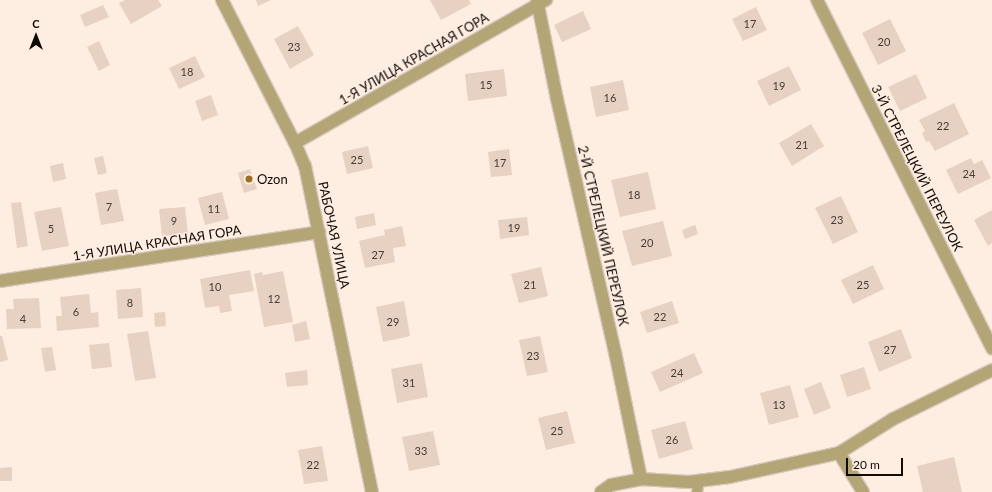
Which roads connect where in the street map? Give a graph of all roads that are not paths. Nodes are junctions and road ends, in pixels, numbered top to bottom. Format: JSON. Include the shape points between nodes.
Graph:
{"nodes":[{"id":1,"x":222,"y":0,"type":"edge"},
{"id":2,"x":817,"y":0,"type":"edge"},
{"id":3,"x":541,"y":1,"type":"edge"},
{"id":4,"x":295,"y":143,"type":"junction"},
{"id":5,"x":319,"y":232,"type":"junction"},
{"id":6,"x":0,"y":281,"type":"edge"},
{"id":7,"x":992,"y":348,"type":"edge"},
{"id":8,"x":992,"y":370,"type":"edge"},
{"id":9,"x":839,"y":453,"type":"junction"},
{"id":10,"x":641,"y":479,"type":"junction"},
{"id":11,"x":698,"y":486,"type":"edge"},
{"id":12,"x":372,"y":492,"type":"edge"},
{"id":13,"x":602,"y":492,"type":"edge"},
{"id":14,"x":863,"y":492,"type":"edge"}],
"edges":[{"from":1,"to":4,"type":"street","name":"РАБОЧАЯ УЛИЦА"},
{"from":2,"to":7,"type":"street","name":"3-Й СТРЕЛЕЦКИЙ ПЕРЕУЛОК"},
{"from":3,"to":4,"type":"street","name":"1-Я УЛИЦА КРАСНАЯ ГОРА"},
{"from":3,"to":10,"type":"street","name":"2-Й СТРЕЛЕЦКИЙ ПЕРЕУЛОК","via":[[557,99],[615,352]]},
{"from":4,"to":5,"type":"street","name":"РАБОЧАЯ УЛИЦА","via":[[305,166]]},
{"from":5,"to":6,"type":"street","name":"1-Я УЛИЦА КРАСНАЯ ГОРА"},
{"from":5,"to":12,"type":"street","name":"РАБОЧАЯ УЛИЦА"},
{"from":8,"to":9,"type":"street","via":[[893,419]]},
{"from":9,"to":11,"type":"street"},
{"from":9,"to":14,"type":"street"},
{"from":10,"to":11,"type":"street"},
{"from":10,"to":13,"type":"street","via":[[611,485]]}]}
